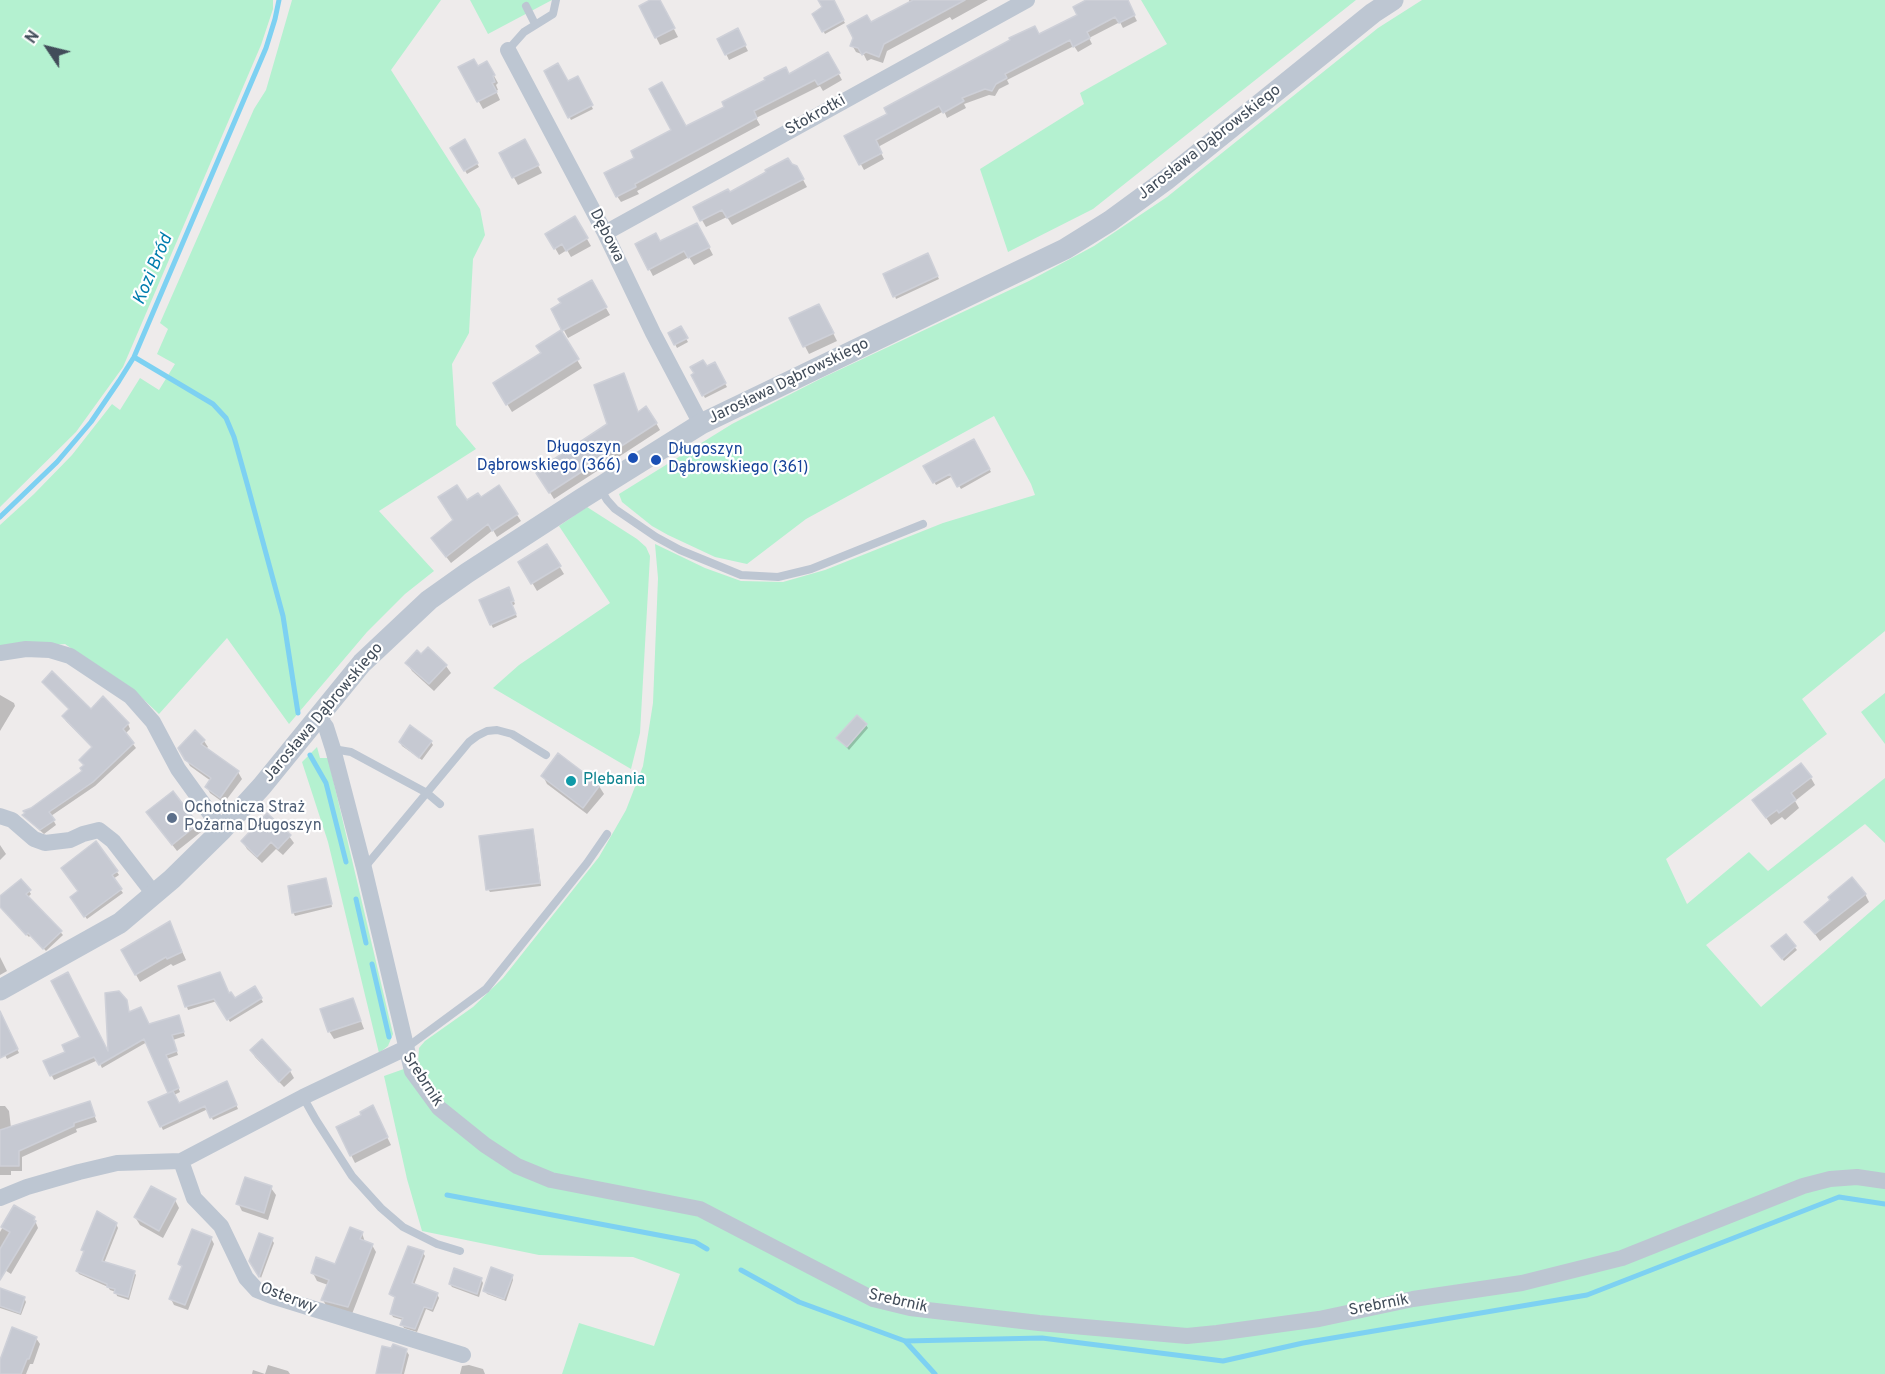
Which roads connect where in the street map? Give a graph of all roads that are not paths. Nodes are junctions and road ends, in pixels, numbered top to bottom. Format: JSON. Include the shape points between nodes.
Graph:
{"nodes":[{"id":1,"x":556,"y":0,"type":"edge"},
{"id":2,"x":1027,"y":0,"type":"edge"},
{"id":3,"x":1393,"y":0,"type":"edge"},
{"id":4,"x":526,"y":6,"type":"dead end"},
{"id":5,"x":535,"y":24,"type":"junction"},
{"id":6,"x":508,"y":50,"type":"joint"},
{"id":7,"x":605,"y":233,"type":"junction"},
{"id":8,"x":701,"y":424,"type":"junction"},
{"id":9,"x":600,"y":487,"type":"junction"},
{"id":10,"x":923,"y":524,"type":"dead end"},
{"id":11,"x":0,"y":653,"type":"edge"},
{"id":12,"x":318,"y":716,"type":"junction"},
{"id":13,"x":333,"y":749,"type":"junction"},
{"id":14,"x":546,"y":754,"type":"dead end"},
{"id":15,"x":427,"y":794,"type":"junction"},
{"id":16,"x":440,"y":804,"type":"dead end"},
{"id":17,"x":0,"y":816,"type":"edge"},
{"id":18,"x":222,"y":830,"type":"junction"},
{"id":19,"x":607,"y":834,"type":"dead end"},
{"id":20,"x":364,"y":868,"type":"junction"},
{"id":21,"x":154,"y":894,"type":"junction"},
{"id":22,"x":0,"y":990,"type":"edge"},
{"id":23,"x":406,"y":1048,"type":"junction"},
{"id":24,"x":303,"y":1097,"type":"junction"},
{"id":25,"x":181,"y":1161,"type":"junction"},
{"id":26,"x":1885,"y":1182,"type":"edge"},
{"id":27,"x":0,"y":1198,"type":"edge"},
{"id":28,"x":460,"y":1251,"type":"dead end"},
{"id":29,"x":463,"y":1355,"type":"dead end"}],
"edges":[{"from":1,"to":5,"type":"lane","via":[[553,14]]},
{"from":2,"to":7,"type":"street","name":"Stokrotki"},
{"from":3,"to":8,"type":"street","name":"Jarosława Dąbrowskiego","via":[[1166,180],[1065,249]]},
{"from":4,"to":5,"type":"lane"},
{"from":5,"to":6,"type":"lane"},
{"from":6,"to":7,"type":"street","name":"Dębowa"},
{"from":7,"to":8,"type":"street","name":"Dębowa"},
{"from":8,"to":9,"type":"street","name":"Jarosława Dąbrowskiego"},
{"from":9,"to":10,"type":"lane","via":[[615,509],[656,537],[741,575],[778,578],[811,569]]},
{"from":9,"to":12,"type":"street","name":"Jarosława Dąbrowskiego","via":[[429,600],[362,663]]},
{"from":11,"to":18,"type":"street","via":[[50,650],[70,656],[130,696],[153,722],[178,769]]},
{"from":12,"to":13,"type":"street"},
{"from":12,"to":18,"type":"street","name":"Jarosława Dąbrowskiego"},
{"from":13,"to":15,"type":"lane","via":[[351,752]]},
{"from":13,"to":20,"type":"street"},
{"from":14,"to":15,"type":"lane","via":[[512,734],[487,731],[469,742]]},
{"from":15,"to":16,"type":"lane"},
{"from":15,"to":20,"type":"lane"},
{"from":17,"to":21,"type":"street","via":[[45,843],[99,830],[113,841]]},
{"from":18,"to":21,"type":"street","name":"Jarosława Dąbrowskiego"},
{"from":19,"to":23,"type":"lane","via":[[486,989]]},
{"from":20,"to":23,"type":"street"},
{"from":21,"to":22,"type":"street","name":"Jarosława Dąbrowskiego","via":[[120,923]]},
{"from":23,"to":24,"type":"street","name":"Srebrnik"},
{"from":23,"to":26,"type":"street","name":"Srebrnik","via":[[412,1071],[439,1108],[517,1166],[551,1180],[700,1209],[873,1299],[910,1308],[1118,1330],[1187,1336],[1216,1333],[1522,1283],[1622,1258],[1803,1186],[1857,1177]]},
{"from":24,"to":25,"type":"street","name":"Srebrnik"},
{"from":24,"to":28,"type":"lane","via":[[352,1176],[381,1208],[403,1227]]},
{"from":25,"to":27,"type":"street","name":"Srebrnik","via":[[117,1163]]},
{"from":25,"to":29,"type":"street","name":"Osterwy","via":[[194,1198],[221,1226],[246,1278],[257,1290]]}]}
